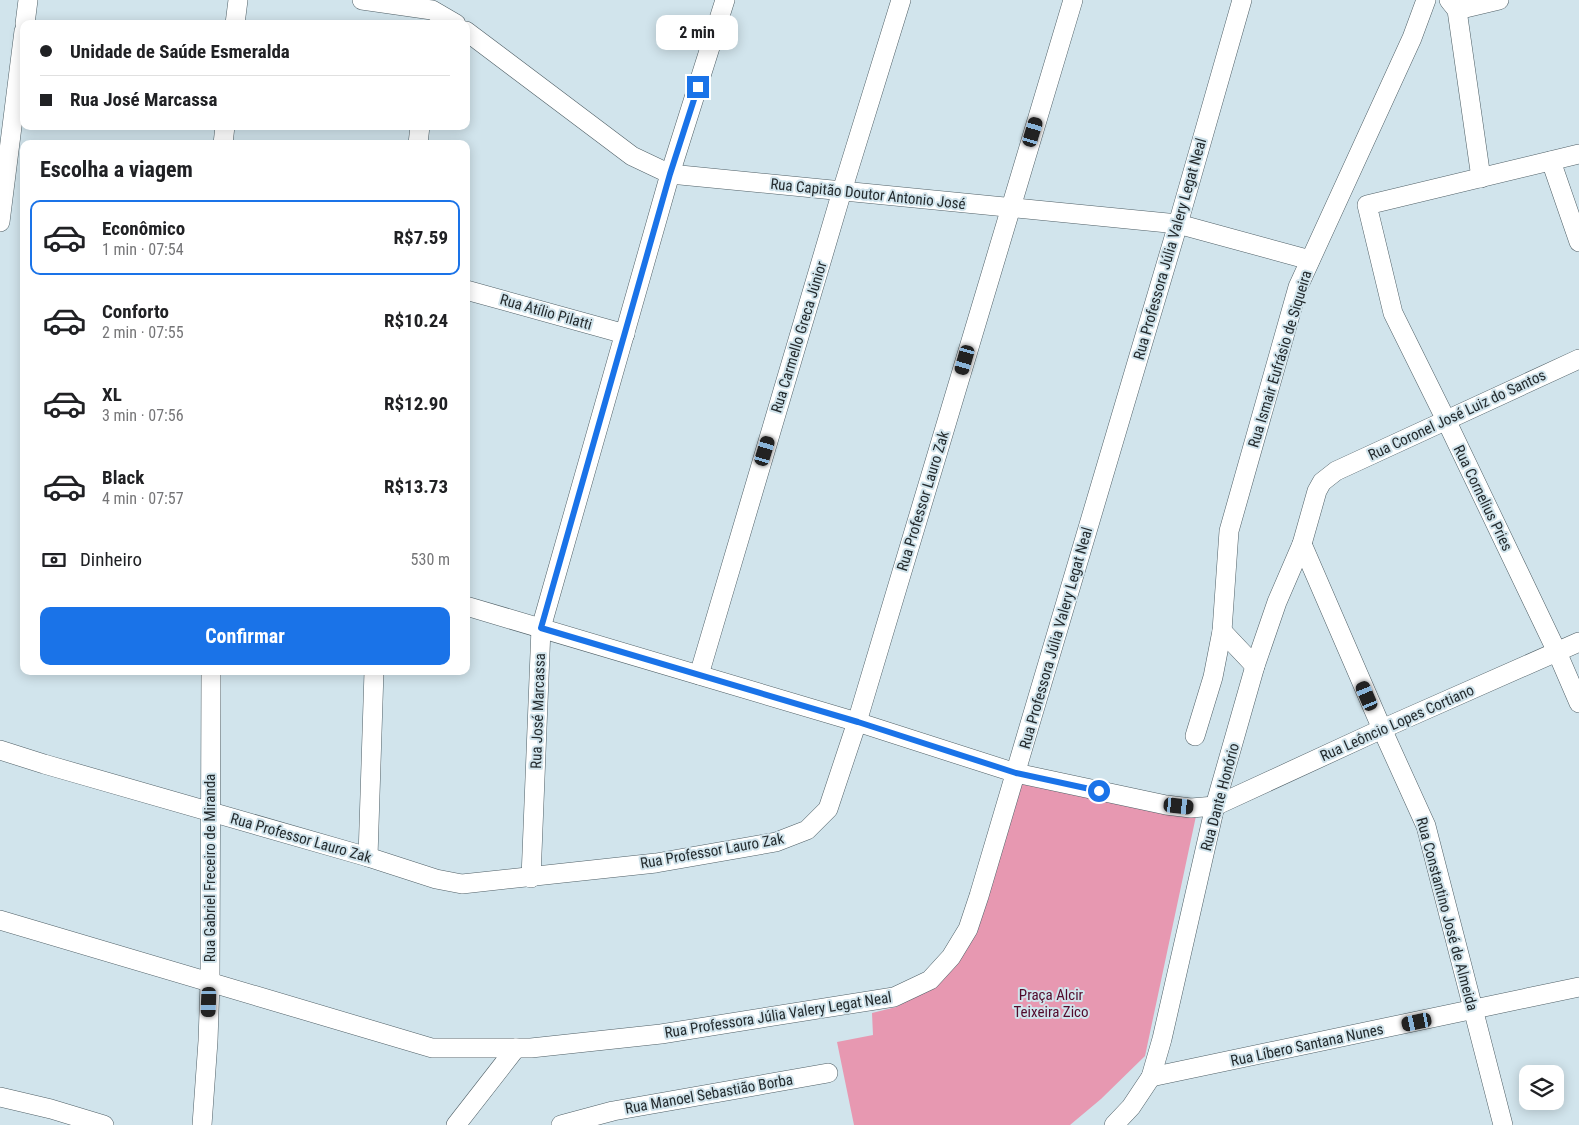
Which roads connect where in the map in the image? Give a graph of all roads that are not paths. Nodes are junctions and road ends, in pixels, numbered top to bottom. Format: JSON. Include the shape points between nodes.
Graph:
{"nodes":[{"id":1,"x":28,"y":0,"type":"edge"},
{"id":2,"x":238,"y":0,"type":"edge"},
{"id":3,"x":362,"y":0,"type":"edge"},
{"id":4,"x":725,"y":0,"type":"edge"},
{"id":5,"x":901,"y":0,"type":"edge"},
{"id":6,"x":1073,"y":0,"type":"edge"},
{"id":7,"x":1242,"y":0,"type":"edge"},
{"id":8,"x":1426,"y":0,"type":"edge"},
{"id":9,"x":1500,"y":0,"type":"edge"},
{"id":10,"x":1453,"y":5,"type":"edge"},
{"id":11,"x":431,"y":11,"type":"edge"},
{"id":12,"x":26,"y":20,"type":"edge"},
{"id":13,"x":236,"y":20,"type":"edge"},
{"id":14,"x":448,"y":20,"type":"edge"},
{"id":15,"x":470,"y":34,"type":"edge"},
{"id":16,"x":20,"y":64,"type":"edge"},
{"id":17,"x":1579,"y":154,"type":"edge"},
{"id":18,"x":1551,"y":161,"type":"junction"},
{"id":19,"x":670,"y":174,"type":"junction"},
{"id":20,"x":1481,"y":178,"type":"junction"},
{"id":21,"x":842,"y":191,"type":"junction"},
{"id":22,"x":1010,"y":208,"type":"junction"},
{"id":23,"x":0,"y":222,"type":"edge"},
{"id":24,"x":1178,"y":224,"type":"junction"},
{"id":25,"x":1579,"y":242,"type":"edge"},
{"id":26,"x":1310,"y":260,"type":"junction"},
{"id":27,"x":470,"y":291,"type":"edge"},
{"id":28,"x":625,"y":334,"type":"junction"},
{"id":29,"x":1579,"y":359,"type":"edge"},
{"id":30,"x":1446,"y":420,"type":"junction"},
{"id":31,"x":1336,"y":471,"type":"joint"},
{"id":32,"x":1302,"y":544,"type":"junction"},
{"id":33,"x":470,"y":607,"type":"edge"},
{"id":34,"x":541,"y":628,"type":"junction"},
{"id":35,"x":1228,"y":638,"type":"junction"},
{"id":36,"x":1579,"y":642,"type":"edge"},
{"id":37,"x":1557,"y":652,"type":"junction"},
{"id":38,"x":1252,"y":663,"type":"junction"},
{"id":39,"x":211,"y":675,"type":"edge"},
{"id":40,"x":374,"y":675,"type":"edge"},
{"id":41,"x":699,"y":675,"type":"junction"},
{"id":42,"x":1579,"y":703,"type":"edge"},
{"id":43,"x":858,"y":722,"type":"junction"},
{"id":44,"x":1382,"y":729,"type":"junction"},
{"id":45,"x":1195,"y":736,"type":"dead end"},
{"id":46,"x":0,"y":750,"type":"edge"},
{"id":47,"x":1016,"y":773,"type":"junction"},
{"id":48,"x":1215,"y":806,"type":"junction"},
{"id":49,"x":210,"y":811,"type":"junction"},
{"id":50,"x":368,"y":857,"type":"junction"},
{"id":51,"x":531,"y":878,"type":"junction"},
{"id":52,"x":0,"y":920,"type":"edge"},
{"id":53,"x":210,"y":983,"type":"junction"},
{"id":54,"x":1579,"y":987,"type":"edge"},
{"id":55,"x":1474,"y":1010,"type":"junction"},
{"id":56,"x":516,"y":1048,"type":"junction"},
{"id":57,"x":828,"y":1073,"type":"dead end"},
{"id":58,"x":1151,"y":1077,"type":"junction"},
{"id":59,"x":0,"y":1097,"type":"edge"},
{"id":60,"x":104,"y":1125,"type":"edge"},
{"id":61,"x":202,"y":1125,"type":"edge"},
{"id":62,"x":456,"y":1125,"type":"edge"},
{"id":63,"x":562,"y":1125,"type":"edge"},
{"id":64,"x":1114,"y":1125,"type":"edge"},
{"id":65,"x":1503,"y":1125,"type":"edge"}],
"edges":[{"from":1,"to":12,"type":"street"},
{"from":2,"to":13,"type":"street"},
{"from":3,"to":11,"type":"street"},
{"from":4,"to":19,"type":"street","name":"Rua José Marcassa"},
{"from":5,"to":21,"type":"street","name":"Rua Carmello Greca Júnior"},
{"from":6,"to":22,"type":"street","name":"Rua Professor Lauro Zak"},
{"from":7,"to":24,"type":"street","name":"Rua Professora Júlia Valery Legat Neal"},
{"from":8,"to":26,"type":"street","name":"Rua Ismair Eufrásio de Siqueira","via":[[1412,38]]},
{"from":9,"to":10,"type":"street"},
{"from":10,"to":20,"type":"street"},
{"from":11,"to":14,"type":"street"},
{"from":15,"to":19,"type":"street","name":"Rua Capitão Doutor Antonio José","via":[[632,156]]},
{"from":16,"to":23,"type":"street"},
{"from":17,"to":18,"type":"street"},
{"from":18,"to":20,"type":"street"},
{"from":18,"to":25,"type":"street"},
{"from":19,"to":21,"type":"street","name":"Rua Capitão Doutor Antonio José"},
{"from":19,"to":28,"type":"street","name":"Rua José Marcassa"},
{"from":20,"to":30,"type":"street","name":"Rua Cornelius Pries","via":[[1367,205],[1393,314]]},
{"from":21,"to":22,"type":"street","name":"Rua Capitão Doutor Antonio José"},
{"from":21,"to":41,"type":"street","name":"Rua Carmello Greca Júnior"},
{"from":22,"to":24,"type":"street","name":"Rua Capitão Doutor Antonio José"},
{"from":22,"to":43,"type":"street","name":"Rua Professor Lauro Zak"},
{"from":24,"to":26,"type":"street","name":"Rua Capitão Doutor Antonio José"},
{"from":24,"to":47,"type":"street","name":"Rua Professora Júlia Valery Legat Neal"},
{"from":26,"to":35,"type":"street","name":"Rua Ismair Eufrásio de Siqueira","via":[[1298,287],[1229,531]]},
{"from":27,"to":28,"type":"street","name":"Rua Atílio Pilatti"},
{"from":28,"to":34,"type":"street","name":"Rua José Marcassa"},
{"from":29,"to":30,"type":"street","name":"Rua Coronel José Luiz do Santos"},
{"from":30,"to":31,"type":"street","name":"Rua Coronel José Luiz do Santos"},
{"from":30,"to":37,"type":"street","name":"Rua Cornelius Pries"},
{"from":31,"to":32,"type":"street","name":"Rua Dante Honório","via":[[1322,482],[1317,492]]},
{"from":32,"to":38,"type":"street","name":"Rua Dante Honório"},
{"from":32,"to":44,"type":"street","name":"Rua Constantino José de Almeida"},
{"from":33,"to":34,"type":"street"},
{"from":34,"to":41,"type":"street"},
{"from":34,"to":51,"type":"street","name":"Rua José Marcassa"},
{"from":35,"to":38,"type":"street"},
{"from":35,"to":45,"type":"street","name":"Rua Ismair Eufrásio de Siqueira","via":[[1212,676]]},
{"from":36,"to":37,"type":"street","name":"Rua Leôncio Lopes Cortiano"},
{"from":37,"to":42,"type":"street","name":"Rua Cornelius Pries"},
{"from":37,"to":44,"type":"street","name":"Rua Leôncio Lopes Cortiano"},
{"from":38,"to":48,"type":"street","name":"Rua Dante Honório"},
{"from":39,"to":49,"type":"street","name":"Rua Gabriel Freceiro de Miranda"},
{"from":40,"to":50,"type":"street"},
{"from":41,"to":43,"type":"street"},
{"from":43,"to":47,"type":"street"},
{"from":43,"to":51,"type":"street","name":"Rua Professor Lauro Zak","via":[[828,809],[807,830],[776,842],[732,850]]},
{"from":44,"to":48,"type":"street","name":"Rua Leôncio Lopes Cortiano"},
{"from":44,"to":55,"type":"street","name":"Rua Constantino José de Almeida","via":[[1426,826]]},
{"from":46,"to":49,"type":"street","name":"Rua Professor Lauro Zak"},
{"from":47,"to":48,"type":"street","via":[[1166,805]]},
{"from":47,"to":56,"type":"street","name":"Rua Professora Júlia Valery Legat Neal","via":[[968,928],[951,957],[930,980],[894,997],[661,1034]]},
{"from":48,"to":58,"type":"street","name":"Rua Dante Honório"},
{"from":49,"to":50,"type":"street","name":"Rua Professor Lauro Zak"},
{"from":49,"to":53,"type":"street","name":"Rua Gabriel Freceiro de Miranda"},
{"from":50,"to":51,"type":"street","name":"Rua Professor Lauro Zak","via":[[462,884]]},
{"from":52,"to":53,"type":"street","name":"Rua Professora Júlia Valery Legat Neal"},
{"from":53,"to":56,"type":"street","name":"Rua Professora Júlia Valery Legat Neal","via":[[432,1048]]},
{"from":53,"to":61,"type":"street","name":"Rua Gabriel Freceiro de Miranda"},
{"from":54,"to":55,"type":"street","name":"Rua Líbero Santana Nunes"},
{"from":55,"to":58,"type":"street","name":"Rua Líbero Santana Nunes"},
{"from":55,"to":65,"type":"street","name":"Rua Constantino José de Almeida"},
{"from":56,"to":62,"type":"street"},
{"from":57,"to":63,"type":"street","name":"Rua Manoel Sebastião Borba","via":[[612,1111]]},
{"from":58,"to":64,"type":"street","name":"Rua Dante Honório"},
{"from":59,"to":60,"type":"street"}]}
